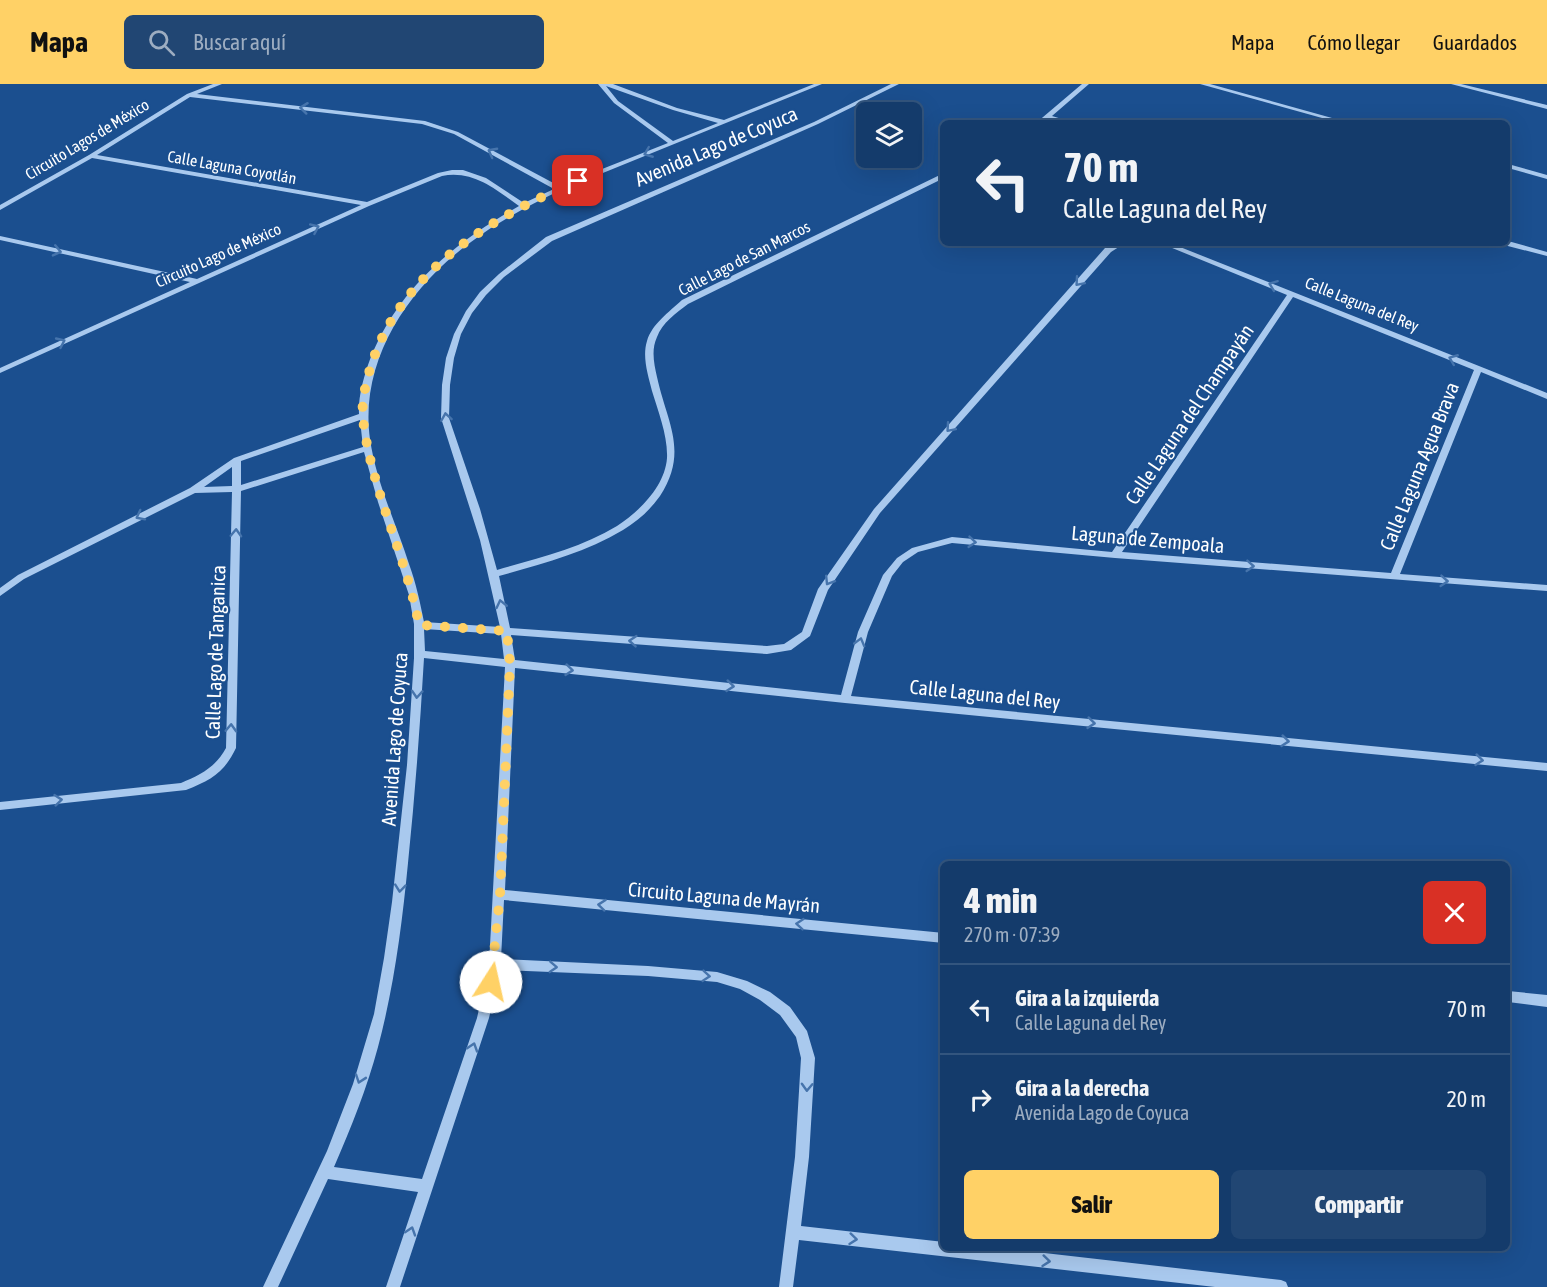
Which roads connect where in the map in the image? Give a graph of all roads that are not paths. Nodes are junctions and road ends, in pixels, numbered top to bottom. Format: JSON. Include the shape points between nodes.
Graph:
{"nodes":[{"id":1,"x":219,"y":84,"type":"edge"},
{"id":2,"x":601,"y":84,"type":"edge"},
{"id":3,"x":607,"y":84,"type":"edge"},
{"id":4,"x":819,"y":84,"type":"edge"},
{"id":5,"x":896,"y":84,"type":"edge"},
{"id":6,"x":1086,"y":84,"type":"edge"},
{"id":7,"x":1203,"y":84,"type":"edge"},
{"id":8,"x":1454,"y":84,"type":"edge"},
{"id":9,"x":189,"y":95,"type":"junction"},
{"id":10,"x":1547,"y":107,"type":"edge"},
{"id":11,"x":1050,"y":117,"type":"junction"},
{"id":12,"x":1044,"y":120,"type":"edge"},
{"id":13,"x":1061,"y":120,"type":"edge"},
{"id":14,"x":1336,"y":120,"type":"edge"},
{"id":15,"x":724,"y":123,"type":"junction"},
{"id":16,"x":672,"y":144,"type":"junction"},
{"id":17,"x":92,"y":156,"type":"junction"},
{"id":18,"x":1510,"y":167,"type":"edge"},
{"id":19,"x":940,"y":177,"type":"edge"},
{"id":20,"x":1547,"y":177,"type":"edge"},
{"id":21,"x":559,"y":189,"type":"junction"},
{"id":22,"x":367,"y":204,"type":"junction"},
{"id":23,"x":522,"y":205,"type":"junction"},
{"id":24,"x":0,"y":208,"type":"edge"},
{"id":25,"x":0,"y":238,"type":"edge"},
{"id":26,"x":1510,"y":244,"type":"edge"},
{"id":27,"x":1115,"y":246,"type":"edge"},
{"id":28,"x":1172,"y":246,"type":"edge"},
{"id":29,"x":1547,"y":254,"type":"edge"},
{"id":30,"x":195,"y":281,"type":"junction"},
{"id":31,"x":1292,"y":293,"type":"junction"},
{"id":32,"x":3,"y":368,"type":"edge"},
{"id":33,"x":1478,"y":369,"type":"junction"},
{"id":34,"x":1547,"y":396,"type":"edge"},
{"id":35,"x":362,"y":416,"type":"junction"},
{"id":36,"x":367,"y":448,"type":"junction"},
{"id":37,"x":237,"y":460,"type":"junction"},
{"id":38,"x":237,"y":489,"type":"junction"},
{"id":39,"x":193,"y":490,"type":"junction"},
{"id":40,"x":1115,"y":555,"type":"junction"},
{"id":41,"x":494,"y":574,"type":"junction"},
{"id":42,"x":1394,"y":577,"type":"junction"},
{"id":43,"x":1547,"y":588,"type":"edge"},
{"id":44,"x":0,"y":593,"type":"edge"},
{"id":45,"x":419,"y":625,"type":"junction"},
{"id":46,"x":507,"y":631,"type":"junction"},
{"id":47,"x":419,"y":654,"type":"junction"},
{"id":48,"x":510,"y":664,"type":"junction"},
{"id":49,"x":845,"y":699,"type":"junction"},
{"id":50,"x":1547,"y":767,"type":"edge"},
{"id":51,"x":0,"y":806,"type":"edge"},
{"id":52,"x":500,"y":895,"type":"junction"},
{"id":53,"x":940,"y":938,"type":"edge"},
{"id":54,"x":495,"y":964,"type":"junction"},
{"id":55,"x":1510,"y":997,"type":"edge"},
{"id":56,"x":1547,"y":1001,"type":"edge"},
{"id":57,"x":324,"y":1172,"type":"junction"},
{"id":58,"x":426,"y":1186,"type":"junction"},
{"id":59,"x":794,"y":1232,"type":"junction"},
{"id":60,"x":940,"y":1248,"type":"edge"},
{"id":61,"x":962,"y":1251,"type":"edge"},
{"id":62,"x":270,"y":1287,"type":"edge"},
{"id":63,"x":393,"y":1287,"type":"edge"},
{"id":64,"x":786,"y":1287,"type":"edge"},
{"id":65,"x":1281,"y":1287,"type":"edge"}],
"edges":[{"from":1,"to":9,"type":"street","name":"Circuito Lagos de México"},
{"from":2,"to":16,"type":"street","via":[[616,102]]},
{"from":3,"to":15,"type":"street"},
{"from":4,"to":15,"type":"street","name":"Avenida Lago de Coyuca"},
{"from":41,"to":5,"type":"street","name":"Avenida Lago de Coyuca","one_way":true,"via":[[445,418],[444,393],[455,336],[468,310],[513,265],[549,239]]},
{"from":6,"to":11,"type":"street"},
{"from":7,"to":14,"type":"street"},
{"from":8,"to":10,"type":"street"},
{"from":9,"to":17,"type":"street","name":"Circuito Lagos de México"},
{"from":21,"to":9,"type":"street","one_way":true,"via":[[439,126]]},
{"from":11,"to":12,"type":"street"},
{"from":11,"to":13,"type":"street"},
{"from":15,"to":16,"type":"street","name":"Avenida Lago de Coyuca"},
{"from":16,"to":21,"type":"street","name":"Avenida Lago de Coyuca","one_way":true},
{"from":17,"to":22,"type":"street","name":"Calle Laguna Coyotlán"},
{"from":17,"to":24,"type":"street","name":"Circuito Lagos de México"},
{"from":18,"to":20,"type":"street"},
{"from":19,"to":41,"type":"street","name":"Calle Lago de San Marcos","via":[[685,302],[664,320],[651,338],[648,360],[671,457],[655,495],[637,516],[610,533],[563,553]]},
{"from":21,"to":23,"type":"street","name":"Avenida Lago de Coyuca"},
{"from":22,"to":23,"type":"street","name":"Circuito Lago de México","via":[[450,171],[471,172]]},
{"from":30,"to":22,"type":"street","name":"Circuito Lago de México","one_way":true},
{"from":23,"to":35,"type":"street","name":"Avenida Lago de Coyuca","via":[[456,249],[404,304],[375,356]]},
{"from":25,"to":30,"type":"street","one_way":true},
{"from":26,"to":29,"type":"street"},
{"from":27,"to":46,"type":"street","one_way":true,"via":[[877,511],[823,589],[806,634],[800,640],[767,650]]},
{"from":31,"to":28,"type":"street","name":"Calle Laguna del Rey","one_way":true},
{"from":32,"to":30,"type":"street","name":"Circuito Lago de México","one_way":true},
{"from":33,"to":31,"type":"street","name":"Calle Laguna del Rey","one_way":true},
{"from":31,"to":40,"type":"street","name":"Calle Laguna del Champayán"},
{"from":33,"to":34,"type":"street","name":"Calle Laguna del Rey"},
{"from":33,"to":42,"type":"street","name":"Calle Laguna Agua Brava"},
{"from":35,"to":36,"type":"street","name":"Avenida Lago de Coyuca"},
{"from":35,"to":37,"type":"street"},
{"from":36,"to":38,"type":"street"},
{"from":36,"to":45,"type":"street","name":"Avenida Lago de Coyuca","via":[[412,589]]},
{"from":37,"to":38,"type":"street","name":"Calle Lago de Tanganica"},
{"from":37,"to":39,"type":"street"},
{"from":38,"to":39,"type":"street"},
{"from":51,"to":38,"type":"street","name":"Calle Lago de Tanganica","one_way":true,"via":[[182,787],[208,778],[224,764],[231,748]]},
{"from":39,"to":44,"type":"street","one_way":true,"via":[[21,577]]},
{"from":40,"to":42,"type":"street","name":"Laguna de Zempoala","one_way":true},
{"from":49,"to":40,"type":"street","name":"Laguna de Zempoala","one_way":true,"via":[[863,632],[888,575],[915,550],[952,540]]},
{"from":46,"to":41,"type":"street","name":"Avenida Lago de Coyuca","one_way":true},
{"from":42,"to":43,"type":"street","name":"Laguna de Zempoala","one_way":true},
{"from":45,"to":46,"type":"street"},
{"from":45,"to":47,"type":"street","name":"Avenida Lago de Coyuca"},
{"from":46,"to":48,"type":"street","name":"Avenida Lago de Coyuca"},
{"from":47,"to":48,"type":"street","name":"Calle Laguna del Rey"},
{"from":47,"to":57,"type":"street","name":"Avenida Lago de Coyuca","one_way":true,"via":[[399,895],[379,1016],[360,1079]]},
{"from":48,"to":49,"type":"street","name":"Calle Laguna del Rey","one_way":true},
{"from":48,"to":52,"type":"street","name":"Avenida Lago de Coyuca"},
{"from":49,"to":50,"type":"street","name":"Calle Laguna del Rey","one_way":true},
{"from":53,"to":52,"type":"street","name":"Circuito Laguna de Mayrán","one_way":true},
{"from":52,"to":54,"type":"street","name":"Avenida Lago de Coyuca"},
{"from":58,"to":54,"type":"street","name":"Avenida Lago de Coyuca","one_way":true,"via":[[483,1018]]},
{"from":54,"to":59,"type":"street","one_way":true,"via":[[717,977],[757,992],[785,1011],[802,1035],[808,1058]]},
{"from":55,"to":56,"type":"street"},
{"from":57,"to":58,"type":"street"},
{"from":57,"to":62,"type":"street","name":"Avenida Lago de Coyuca"},
{"from":63,"to":58,"type":"street","name":"Avenida Lago de Coyuca","one_way":true},
{"from":59,"to":60,"type":"street","one_way":true},
{"from":59,"to":64,"type":"street"},
{"from":61,"to":65,"type":"street","one_way":true}]}
